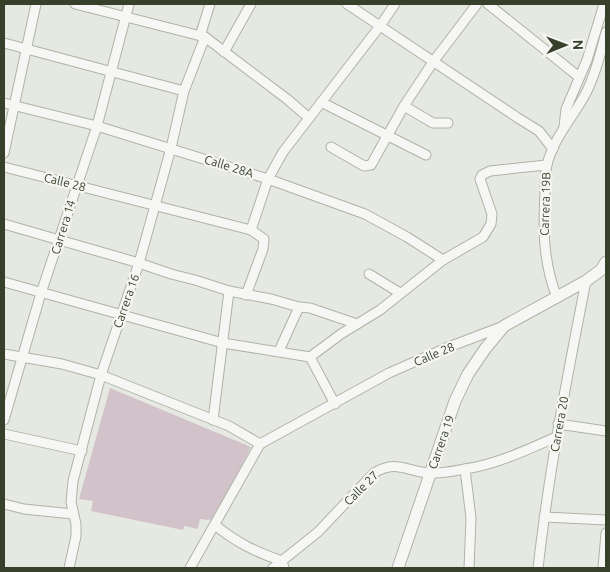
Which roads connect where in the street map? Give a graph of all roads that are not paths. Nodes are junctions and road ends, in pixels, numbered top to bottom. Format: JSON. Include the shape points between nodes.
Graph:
{"nodes":[{"id":1,"x":36,"y":4,"type":"edge"},
{"id":2,"x":75,"y":4,"type":"edge"},
{"id":3,"x":130,"y":4,"type":"edge"},
{"id":4,"x":210,"y":4,"type":"edge"},
{"id":5,"x":251,"y":4,"type":"edge"},
{"id":6,"x":347,"y":4,"type":"edge"},
{"id":7,"x":395,"y":4,"type":"edge"},
{"id":8,"x":477,"y":4,"type":"edge"},
{"id":9,"x":488,"y":4,"type":"edge"},
{"id":10,"x":604,"y":4,"type":"edge"},
{"id":11,"x":126,"y":17,"type":"junction"},
{"id":12,"x":380,"y":26,"type":"junction"},
{"id":13,"x":606,"y":32,"type":"edge"},
{"id":14,"x":203,"y":36,"type":"junction"},
{"id":15,"x":4,"y":43,"type":"edge"},
{"id":16,"x":27,"y":49,"type":"junction"},
{"id":17,"x":224,"y":52,"type":"junction"},
{"id":18,"x":594,"y":61,"type":"junction"},
{"id":19,"x":433,"y":62,"type":"junction"},
{"id":20,"x":112,"y":70,"type":"junction"},
{"id":21,"x":580,"y":77,"type":"junction"},
{"id":22,"x":184,"y":90,"type":"junction"},
{"id":23,"x":321,"y":102,"type":"junction"},
{"id":24,"x":4,"y":103,"type":"edge"},
{"id":25,"x":14,"y":105,"type":"junction"},
{"id":26,"x":404,"y":106,"type":"junction"},
{"id":27,"x":309,"y":118,"type":"junction"},
{"id":28,"x":448,"y":123,"type":"dead end"},
{"id":29,"x":97,"y":126,"type":"junction"},
{"id":30,"x":564,"y":129,"type":"junction"},
{"id":31,"x":387,"y":136,"type":"junction"},
{"id":32,"x":331,"y":147,"type":"dead end"},
{"id":33,"x":171,"y":148,"type":"junction"},
{"id":34,"x":553,"y":149,"type":"junction"},
{"id":35,"x":4,"y":154,"type":"edge"},
{"id":36,"x":426,"y":155,"type":"dead end"},
{"id":37,"x":546,"y":166,"type":"junction"},
{"id":38,"x":4,"y":167,"type":"edge"},
{"id":39,"x":268,"y":179,"type":"junction"},
{"id":40,"x":76,"y":184,"type":"junction"},
{"id":41,"x":154,"y":206,"type":"junction"},
{"id":42,"x":4,"y":224,"type":"edge"},
{"id":43,"x":251,"y":230,"type":"junction"},
{"id":44,"x":60,"y":240,"type":"junction"},
{"id":45,"x":442,"y":260,"type":"junction"},
{"id":46,"x":606,"y":262,"type":"edge"},
{"id":47,"x":139,"y":263,"type":"junction"},
{"id":48,"x":369,"y":274,"type":"dead end"},
{"id":49,"x":586,"y":281,"type":"junction"},
{"id":50,"x":4,"y":282,"type":"edge"},
{"id":51,"x":229,"y":291,"type":"junction"},
{"id":52,"x":400,"y":293,"type":"junction"},
{"id":53,"x":41,"y":294,"type":"junction"},
{"id":54,"x":246,"y":294,"type":"junction"},
{"id":55,"x":557,"y":298,"type":"junction"},
{"id":56,"x":298,"y":307,"type":"junction"},
{"id":57,"x":121,"y":314,"type":"junction"},
{"id":58,"x":357,"y":324,"type":"junction"},
{"id":59,"x":504,"y":326,"type":"junction"},
{"id":60,"x":223,"y":343,"type":"junction"},
{"id":61,"x":279,"y":351,"type":"junction"},
{"id":62,"x":4,"y":354,"type":"edge"},
{"id":63,"x":310,"y":357,"type":"junction"},
{"id":64,"x":22,"y":358,"type":"junction"},
{"id":65,"x":101,"y":376,"type":"junction"},
{"id":66,"x":335,"y":404,"type":"junction"},
{"id":67,"x":4,"y":420,"type":"edge"},
{"id":68,"x":213,"y":420,"type":"junction"},
{"id":69,"x":558,"y":424,"type":"junction"},
{"id":70,"x":606,"y":431,"type":"edge"},
{"id":71,"x":4,"y":434,"type":"edge"},
{"id":72,"x":556,"y":437,"type":"junction"},
{"id":73,"x":260,"y":444,"type":"junction"},
{"id":74,"x":82,"y":450,"type":"junction"},
{"id":75,"x":465,"y":469,"type":"junction"},
{"id":76,"x":429,"y":473,"type":"junction"},
{"id":77,"x":4,"y":504,"type":"edge"},
{"id":78,"x":73,"y":514,"type":"junction"},
{"id":79,"x":544,"y":516,"type":"junction"},
{"id":80,"x":606,"y":520,"type":"edge"},
{"id":81,"x":215,"y":526,"type":"junction"},
{"id":82,"x":606,"y":533,"type":"edge"},
{"id":83,"x":283,"y":564,"type":"edge"},
{"id":84,"x":69,"y":568,"type":"edge"},
{"id":85,"x":190,"y":568,"type":"edge"},
{"id":86,"x":273,"y":568,"type":"edge"},
{"id":87,"x":398,"y":568,"type":"edge"},
{"id":88,"x":469,"y":568,"type":"edge"},
{"id":89,"x":538,"y":568,"type":"edge"},
{"id":90,"x":603,"y":568,"type":"edge"}],
"edges":[{"from":1,"to":16,"type":"street"},
{"from":2,"to":11,"type":"street"},
{"from":3,"to":11,"type":"street","name":"Carrera 14"},
{"from":4,"to":14,"type":"street","name":"Carrera 16"},
{"from":5,"to":17,"type":"street"},
{"from":6,"to":12,"type":"street"},
{"from":7,"to":12,"type":"street"},
{"from":8,"to":19,"type":"street"},
{"from":9,"to":21,"type":"street"},
{"from":10,"to":18,"type":"street"},
{"from":11,"to":14,"type":"street"},
{"from":11,"to":20,"type":"street","name":"Carrera 14"},
{"from":12,"to":19,"type":"street"},
{"from":12,"to":23,"type":"street"},
{"from":13,"to":18,"type":"street","name":"Carrera 19B"},
{"from":14,"to":17,"type":"street"},
{"from":14,"to":22,"type":"street","name":"Carrera 16"},
{"from":15,"to":16,"type":"street"},
{"from":16,"to":20,"type":"street"},
{"from":16,"to":25,"type":"street"},
{"from":17,"to":27,"type":"street"},
{"from":18,"to":21,"type":"street"},
{"from":18,"to":30,"type":"street","name":"Carrera 19B","via":[[587,91]]},
{"from":19,"to":26,"type":"street"},
{"from":19,"to":34,"type":"street","via":[[542,135]]},
{"from":20,"to":22,"type":"street"},
{"from":20,"to":29,"type":"street","name":"Carrera 14"},
{"from":21,"to":30,"type":"street","via":[[565,116]]},
{"from":22,"to":33,"type":"street","name":"Carrera 16"},
{"from":23,"to":27,"type":"street"},
{"from":23,"to":31,"type":"street"},
{"from":24,"to":25,"type":"street","name":"Calle 28A"},
{"from":25,"to":29,"type":"street","name":"Calle 28A"},
{"from":25,"to":35,"type":"street"},
{"from":26,"to":28,"type":"street","via":[[432,123]]},
{"from":26,"to":31,"type":"street"},
{"from":27,"to":39,"type":"street","via":[[283,152]]},
{"from":29,"to":33,"type":"street","name":"Calle 28A"},
{"from":29,"to":40,"type":"street","name":"Carrera 14"},
{"from":30,"to":34,"type":"street","name":"Carrera 19B"},
{"from":31,"to":32,"type":"street","via":[[370,165],[364,166]]},
{"from":31,"to":36,"type":"street"},
{"from":33,"to":39,"type":"street","name":"Calle 28A"},
{"from":33,"to":41,"type":"street","name":"Carrera 16"},
{"from":34,"to":37,"type":"street","name":"Carrera 19B"},
{"from":37,"to":45,"type":"street","via":[[490,171],[482,175],[480,179],[492,214],[491,224],[483,236]]},
{"from":37,"to":55,"type":"street","name":"Carrera 19B","via":[[544,244]]},
{"from":38,"to":40,"type":"street","name":"Calle 28"},
{"from":39,"to":43,"type":"street"},
{"from":39,"to":45,"type":"street","name":"Calle 28A","via":[[365,214]]},
{"from":40,"to":41,"type":"street","name":"Calle 28"},
{"from":40,"to":44,"type":"street","name":"Carrera 14"},
{"from":41,"to":43,"type":"street","name":"Calle 28"},
{"from":41,"to":47,"type":"street","name":"Carrera 16"},
{"from":42,"to":44,"type":"street"},
{"from":43,"to":54,"type":"street","via":[[264,239],[264,249]]},
{"from":44,"to":47,"type":"street"},
{"from":44,"to":53,"type":"street","name":"Carrera 14"},
{"from":45,"to":52,"type":"street"},
{"from":46,"to":49,"type":"street","name":"Calle 28"},
{"from":47,"to":51,"type":"street"},
{"from":47,"to":57,"type":"street","name":"Carrera 16"},
{"from":48,"to":52,"type":"street"},
{"from":49,"to":55,"type":"street","name":"Calle 28"},
{"from":49,"to":69,"type":"street","name":"Carrera 20"},
{"from":50,"to":53,"type":"street"},
{"from":51,"to":54,"type":"street"},
{"from":51,"to":60,"type":"street"},
{"from":52,"to":58,"type":"street"},
{"from":53,"to":57,"type":"street"},
{"from":53,"to":64,"type":"street","name":"Carrera 14"},
{"from":54,"to":56,"type":"street"},
{"from":55,"to":59,"type":"street","name":"Calle 28"},
{"from":56,"to":58,"type":"street","via":[[316,309]]},
{"from":56,"to":61,"type":"street"},
{"from":57,"to":60,"type":"street"},
{"from":57,"to":65,"type":"street","name":"Carrera 16"},
{"from":58,"to":63,"type":"street"},
{"from":59,"to":66,"type":"street","name":"Calle 28","via":[[389,374]]},
{"from":59,"to":76,"type":"street","name":"Carrera 19","via":[[468,374]]},
{"from":60,"to":61,"type":"street"},
{"from":60,"to":68,"type":"street"},
{"from":61,"to":63,"type":"street"},
{"from":62,"to":64,"type":"street"},
{"from":63,"to":66,"type":"street"},
{"from":64,"to":65,"type":"street","via":[[62,364]]},
{"from":64,"to":67,"type":"street","name":"Carrera 14"},
{"from":65,"to":68,"type":"street"},
{"from":65,"to":74,"type":"street","name":"Carrera 16"},
{"from":66,"to":73,"type":"street","name":"Calle 28"},
{"from":68,"to":73,"type":"street"},
{"from":69,"to":70,"type":"street"},
{"from":69,"to":72,"type":"street","name":"Carrera 20"},
{"from":71,"to":74,"type":"street"},
{"from":72,"to":75,"type":"street","name":"Calle 27","via":[[495,462]]},
{"from":72,"to":79,"type":"street","name":"Carrera 20"},
{"from":73,"to":81,"type":"street"},
{"from":74,"to":78,"type":"street","name":"Carrera 16","via":[[71,491]]},
{"from":75,"to":76,"type":"street","name":"Calle 27"},
{"from":75,"to":88,"type":"street","via":[[471,518]]},
{"from":76,"to":83,"type":"street","name":"Calle 27","via":[[392,465],[374,472]]},
{"from":76,"to":87,"type":"street","name":"Carrera 19"},
{"from":77,"to":78,"type":"street"},
{"from":78,"to":84,"type":"street","name":"Carrera 16","via":[[76,536]]},
{"from":79,"to":80,"type":"street"},
{"from":79,"to":89,"type":"street","name":"Carrera 20"},
{"from":81,"to":83,"type":"street","via":[[255,552]]},
{"from":81,"to":85,"type":"street"},
{"from":82,"to":90,"type":"street"},
{"from":83,"to":86,"type":"street","name":"Calle 27"}]}
